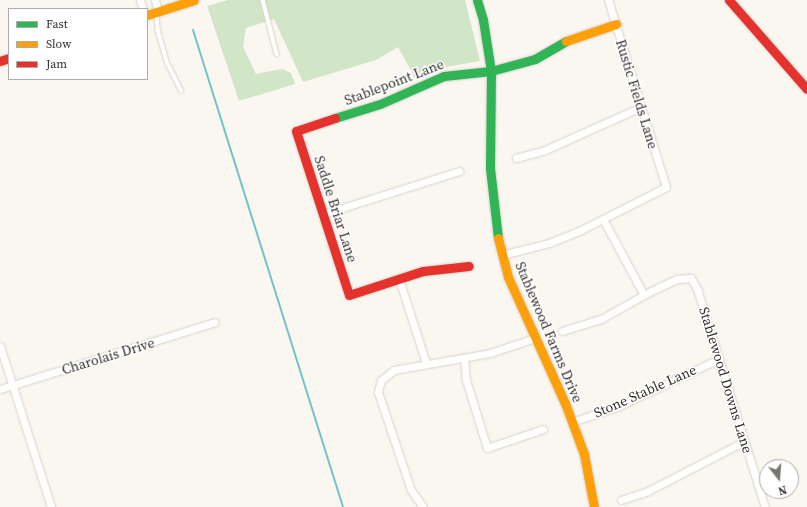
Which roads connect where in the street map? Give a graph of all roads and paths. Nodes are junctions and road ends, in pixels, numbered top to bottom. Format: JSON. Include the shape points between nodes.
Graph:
{"nodes":[{"id":1,"x":155,"y":0,"type":"edge"},
{"id":2,"x":194,"y":0,"type":"edge"},
{"id":3,"x":263,"y":0,"type":"edge"},
{"id":4,"x":477,"y":0,"type":"edge"},
{"id":5,"x":608,"y":0,"type":"edge"},
{"id":6,"x":729,"y":0,"type":"edge"},
{"id":7,"x":158,"y":11,"type":"junction"},
{"id":8,"x":148,"y":15,"type":"edge"},
{"id":9,"x":616,"y":24,"type":"junction"},
{"id":10,"x":277,"y":54,"type":"dead end"},
{"id":11,"x":491,"y":71,"type":"junction"},
{"id":12,"x":807,"y":89,"type":"edge"},
{"id":13,"x":182,"y":91,"type":"dead end"},
{"id":14,"x":641,"y":107,"type":"junction"},
{"id":15,"x":296,"y":131,"type":"joint"},
{"id":16,"x":516,"y":158,"type":"dead end"},
{"id":17,"x":459,"y":171,"type":"dead end"},
{"id":18,"x":323,"y":214,"type":"junction"},
{"id":19,"x":603,"y":219,"type":"junction"},
{"id":20,"x":502,"y":254,"type":"junction"},
{"id":21,"x":469,"y":266,"type":"dead end"},
{"id":22,"x":399,"y":279,"type":"junction"},
{"id":23,"x":644,"y":295,"type":"junction"},
{"id":24,"x":215,"y":322,"type":"dead end"},
{"id":25,"x":562,"y":331,"type":"dead end"},
{"id":26,"x":535,"y":338,"type":"junction"},
{"id":27,"x":0,"y":346,"type":"edge"},
{"id":28,"x":464,"y":358,"type":"junction"},
{"id":29,"x":719,"y":359,"type":"junction"},
{"id":30,"x":426,"y":363,"type":"junction"},
{"id":31,"x":14,"y":384,"type":"junction"},
{"id":32,"x":0,"y":389,"type":"edge"},
{"id":33,"x":572,"y":422,"type":"junction"},
{"id":34,"x":543,"y":429,"type":"dead end"},
{"id":35,"x":745,"y":441,"type":"junction"},
{"id":36,"x":621,"y":500,"type":"dead end"},
{"id":37,"x":51,"y":507,"type":"edge"},
{"id":38,"x":423,"y":507,"type":"edge"},
{"id":39,"x":594,"y":507,"type":"edge"},
{"id":40,"x":765,"y":507,"type":"edge"}],
"edges":[{"from":1,"to":7,"type":"street"},
{"from":2,"to":7,"type":"street"},
{"from":3,"to":10,"type":"lane"},
{"from":4,"to":11,"type":"street","name":"Stablewood Farms Drive","via":[[483,20]]},
{"from":5,"to":9,"type":"street","name":"Rustic Fields Lane"},
{"from":6,"to":12,"type":"street"},
{"from":7,"to":8,"type":"street"},
{"from":7,"to":13,"type":"lane","via":[[158,30],[168,64]]},
{"from":9,"to":11,"type":"street","name":"Stablepoint Lane","via":[[570,39],[535,59]]},
{"from":9,"to":14,"type":"street","name":"Rustic Fields Lane"},
{"from":11,"to":15,"type":"street","name":"Stablepoint Lane","via":[[444,76],[380,104]]},
{"from":11,"to":20,"type":"street","name":"Stablewood Farms Drive","via":[[490,168],[495,228]]},
{"from":14,"to":16,"type":"street","via":[[545,150]]},
{"from":14,"to":19,"type":"street","name":"Rustic Fields Lane","via":[[666,187]]},
{"from":15,"to":18,"type":"street","name":"Saddle Briar Lane"},
{"from":17,"to":18,"type":"street"},
{"from":18,"to":22,"type":"street","name":"Saddle Briar Lane","via":[[349,295]]},
{"from":19,"to":20,"type":"street","via":[[549,243]]},
{"from":19,"to":23,"type":"street"},
{"from":20,"to":26,"type":"street","name":"Stablewood Farms Drive","via":[[508,277]]},
{"from":21,"to":22,"type":"street","via":[[423,271]]},
{"from":22,"to":30,"type":"street"},
{"from":23,"to":25,"type":"street","via":[[601,319]]},
{"from":23,"to":29,"type":"street","name":"Stablewood Downs Lane","via":[[677,279],[691,278]]},
{"from":24,"to":31,"type":"street","name":"Charolais Drive"},
{"from":26,"to":28,"type":"street","via":[[490,353]]},
{"from":26,"to":33,"type":"street","name":"Stablewood Farms Drive"},
{"from":27,"to":31,"type":"street"},
{"from":28,"to":30,"type":"street"},
{"from":28,"to":34,"type":"street","via":[[466,380],[487,448]]},
{"from":29,"to":33,"type":"street","name":"Stone Stable Lane","via":[[619,406]]},
{"from":29,"to":35,"type":"street","name":"Stablewood Downs Lane"},
{"from":30,"to":38,"type":"street","via":[[394,370],[381,380],[378,392],[410,490]]},
{"from":31,"to":32,"type":"street","name":"Charolais Drive"},
{"from":31,"to":37,"type":"street"},
{"from":33,"to":39,"type":"street","name":"Stablewood Farms Drive","via":[[584,454]]},
{"from":35,"to":36,"type":"street","via":[[648,491]]},
{"from":35,"to":40,"type":"street","name":"Stablewood Downs Lane"}]}
